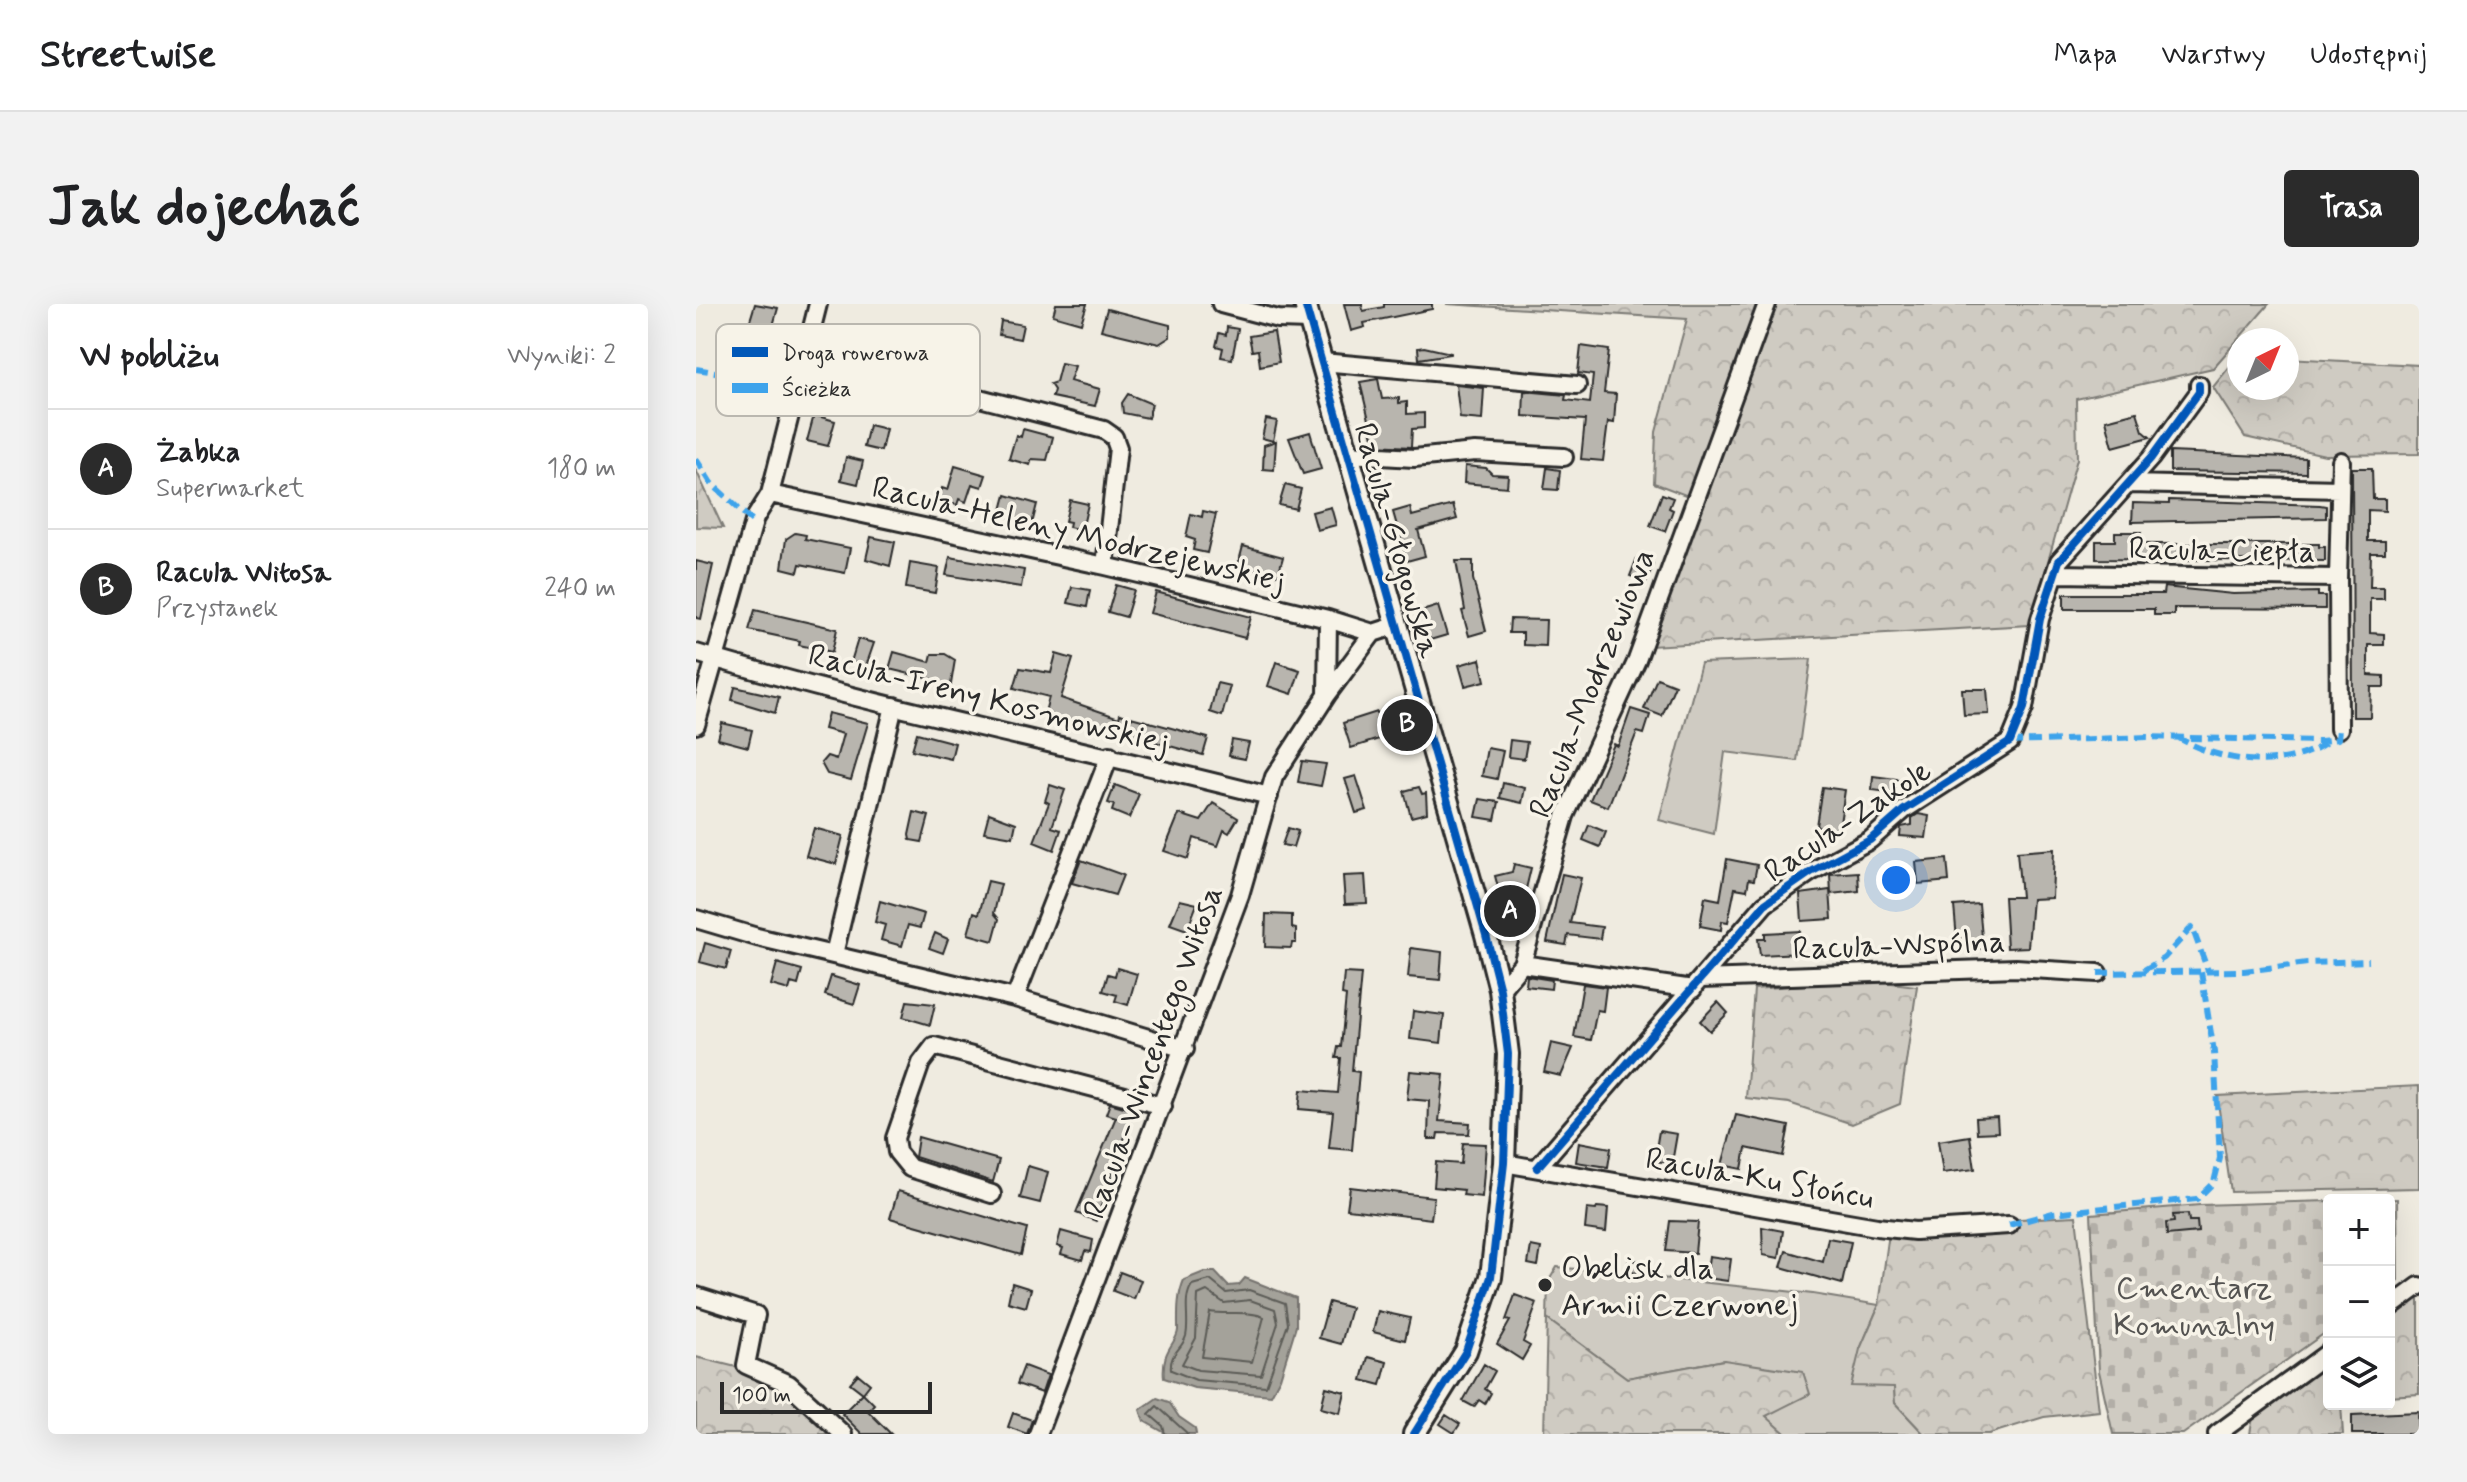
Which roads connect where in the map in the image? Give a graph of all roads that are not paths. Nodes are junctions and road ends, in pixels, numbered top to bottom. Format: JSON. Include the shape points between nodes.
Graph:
{"nodes":[{"id":1,"x":818,"y":304,"type":"edge"},
{"id":2,"x":1221,"y":304,"type":"edge"},
{"id":3,"x":1767,"y":304,"type":"edge"},
{"id":4,"x":1307,"y":312,"type":"edge"},
{"id":5,"x":814,"y":324,"type":"edge"},
{"id":6,"x":1322,"y":362,"type":"junction"},
{"id":7,"x":1577,"y":385,"type":"dead end"},
{"id":8,"x":2199,"y":385,"type":"dead end"},
{"id":9,"x":980,"y":398,"type":"edge"},
{"id":10,"x":791,"y":416,"type":"edge"},
{"id":11,"x":1348,"y":454,"type":"junction"},
{"id":12,"x":1564,"y":457,"type":"dead end"},
{"id":13,"x":2341,"y":461,"type":"dead end"},
{"id":14,"x":2137,"y":484,"type":"junction"},
{"id":15,"x":2340,"y":489,"type":"junction"},
{"id":16,"x":770,"y":494,"type":"junction"},
{"id":17,"x":1105,"y":566,"type":"junction"},
{"id":18,"x":2059,"y":570,"type":"junction"},
{"id":19,"x":2338,"y":578,"type":"junction"},
{"id":20,"x":1328,"y":619,"type":"junction"},
{"id":21,"x":1398,"y":625,"type":"junction"},
{"id":22,"x":1373,"y":633,"type":"junction"},
{"id":23,"x":696,"y":653,"type":"edge"},
{"id":24,"x":715,"y":659,"type":"junction"},
{"id":25,"x":1327,"y":695,"type":"junction"},
{"id":26,"x":894,"y":706,"type":"junction"},
{"id":27,"x":696,"y":725,"type":"edge"},
{"id":28,"x":2339,"y":729,"type":"dead end"},
{"id":29,"x":1110,"y":755,"type":"junction"},
{"id":30,"x":1269,"y":796,"type":"junction"},
{"id":31,"x":696,"y":919,"type":"edge"},
{"id":32,"x":834,"y":954,"type":"junction"},
{"id":33,"x":1522,"y":964,"type":"junction"},
{"id":34,"x":2098,"y":973,"type":"dead end"},
{"id":35,"x":1697,"y":984,"type":"junction"},
{"id":36,"x":1500,"y":990,"type":"junction"},
{"id":37,"x":1015,"y":998,"type":"junction"},
{"id":38,"x":1185,"y":1049,"type":"junction"},
{"id":39,"x":1163,"y":1106,"type":"junction"},
{"id":40,"x":1504,"y":1163,"type":"junction"},
{"id":41,"x":1537,"y":1168,"type":"junction"},
{"id":42,"x":992,"y":1194,"type":"dead end"},
{"id":43,"x":2009,"y":1225,"type":"dead end"},
{"id":44,"x":2419,"y":1286,"type":"edge"},
{"id":45,"x":696,"y":1296,"type":"edge"},
{"id":46,"x":2395,"y":1304,"type":"edge"},
{"id":47,"x":2323,"y":1356,"type":"edge"},
{"id":48,"x":843,"y":1434,"type":"edge"},
{"id":49,"x":1038,"y":1434,"type":"edge"},
{"id":50,"x":1414,"y":1434,"type":"edge"},
{"id":51,"x":2217,"y":1434,"type":"edge"}],
"edges":[{"from":1,"to":5,"type":"street"},
{"from":2,"to":4,"type":"street","via":[[1278,319]]},
{"from":3,"to":33,"type":"street","name":"Racula-Modrzewiowa","via":[[1637,660],[1565,816]]},
{"from":4,"to":6,"type":"street","name":"Racula-Głogowska"},
{"from":6,"to":7,"type":"street"},
{"from":6,"to":11,"type":"street","name":"Racula-Głogowska"},
{"from":8,"to":14,"type":"street"},
{"from":9,"to":17,"type":"street","via":[[1114,437],[1118,448]]},
{"from":10,"to":16,"type":"street"},
{"from":11,"to":12,"type":"street"},
{"from":11,"to":21,"type":"street","name":"Racula-Głogowska"},
{"from":13,"to":15,"type":"street","name":"Racula-Ciepła"},
{"from":14,"to":15,"type":"street","name":"Racula-Ciepła"},
{"from":14,"to":18,"type":"street"},
{"from":15,"to":19,"type":"street","name":"Racula-Ciepła"},
{"from":16,"to":17,"type":"street","name":"Racula-Heleny Modrzejewskiej"},
{"from":16,"to":24,"type":"street","via":[[755,518]]},
{"from":17,"to":20,"type":"street","name":"Racula-Heleny Modrzejewskiej"},
{"from":18,"to":19,"type":"street","name":"Racula-Ciepła"},
{"from":18,"to":35,"type":"street","name":"Racula-Zakole","via":[[2040,619],[2024,708],[2010,742],[1904,810],[1870,840],[1765,904]]},
{"from":19,"to":28,"type":"street"},
{"from":20,"to":22,"type":"street","name":"Racula-Heleny Modrzejewskiej"},
{"from":20,"to":25,"type":"street"},
{"from":21,"to":22,"type":"street"},
{"from":21,"to":36,"type":"street","name":"Racula-Głogowska"},
{"from":22,"to":25,"type":"street","name":"Racula-Wincentego Witosa"},
{"from":23,"to":24,"type":"street","name":"Racula-Ireny Kosmowskiej"},
{"from":24,"to":26,"type":"street","name":"Racula-Ireny Kosmowskiej"},
{"from":24,"to":27,"type":"street"},
{"from":25,"to":30,"type":"street","name":"Racula-Wincentego Witosa","via":[[1274,777]]},
{"from":26,"to":29,"type":"street","name":"Racula-Ireny Kosmowskiej"},
{"from":26,"to":32,"type":"street"},
{"from":29,"to":30,"type":"street","name":"Racula-Ireny Kosmowskiej"},
{"from":29,"to":37,"type":"street"},
{"from":30,"to":38,"type":"street","name":"Racula-Wincentego Witosa"},
{"from":31,"to":32,"type":"street"},
{"from":32,"to":37,"type":"street"},
{"from":33,"to":35,"type":"street"},
{"from":33,"to":36,"type":"street","name":"Racula-Modrzewiowa"},
{"from":34,"to":35,"type":"street","name":"Racula-Wspólna","via":[[2016,968]]},
{"from":35,"to":41,"type":"street","name":"Racula-Zakole"},
{"from":36,"to":40,"type":"street","name":"Racula-Głogowska","via":[[1507,1032]]},
{"from":37,"to":38,"type":"street"},
{"from":38,"to":39,"type":"street","name":"Racula-Wincentego Witosa"},
{"from":39,"to":42,"type":"street","via":[[934,1046],[921,1063],[895,1138],[897,1152],[910,1168]]},
{"from":39,"to":49,"type":"street","name":"Racula-Wincentego Witosa"},
{"from":40,"to":41,"type":"street","name":"Racula-Ku Słońcu"},
{"from":40,"to":50,"type":"street","name":"Racula-Głogowska","via":[[1485,1303],[1454,1373]]},
{"from":41,"to":43,"type":"street","name":"Racula-Ku Słońcu","via":[[1877,1227],[1915,1231]]},
{"from":44,"to":46,"type":"street"},
{"from":45,"to":48,"type":"street","via":[[756,1315],[746,1365],[789,1384]]},
{"from":47,"to":51,"type":"street"}]}
